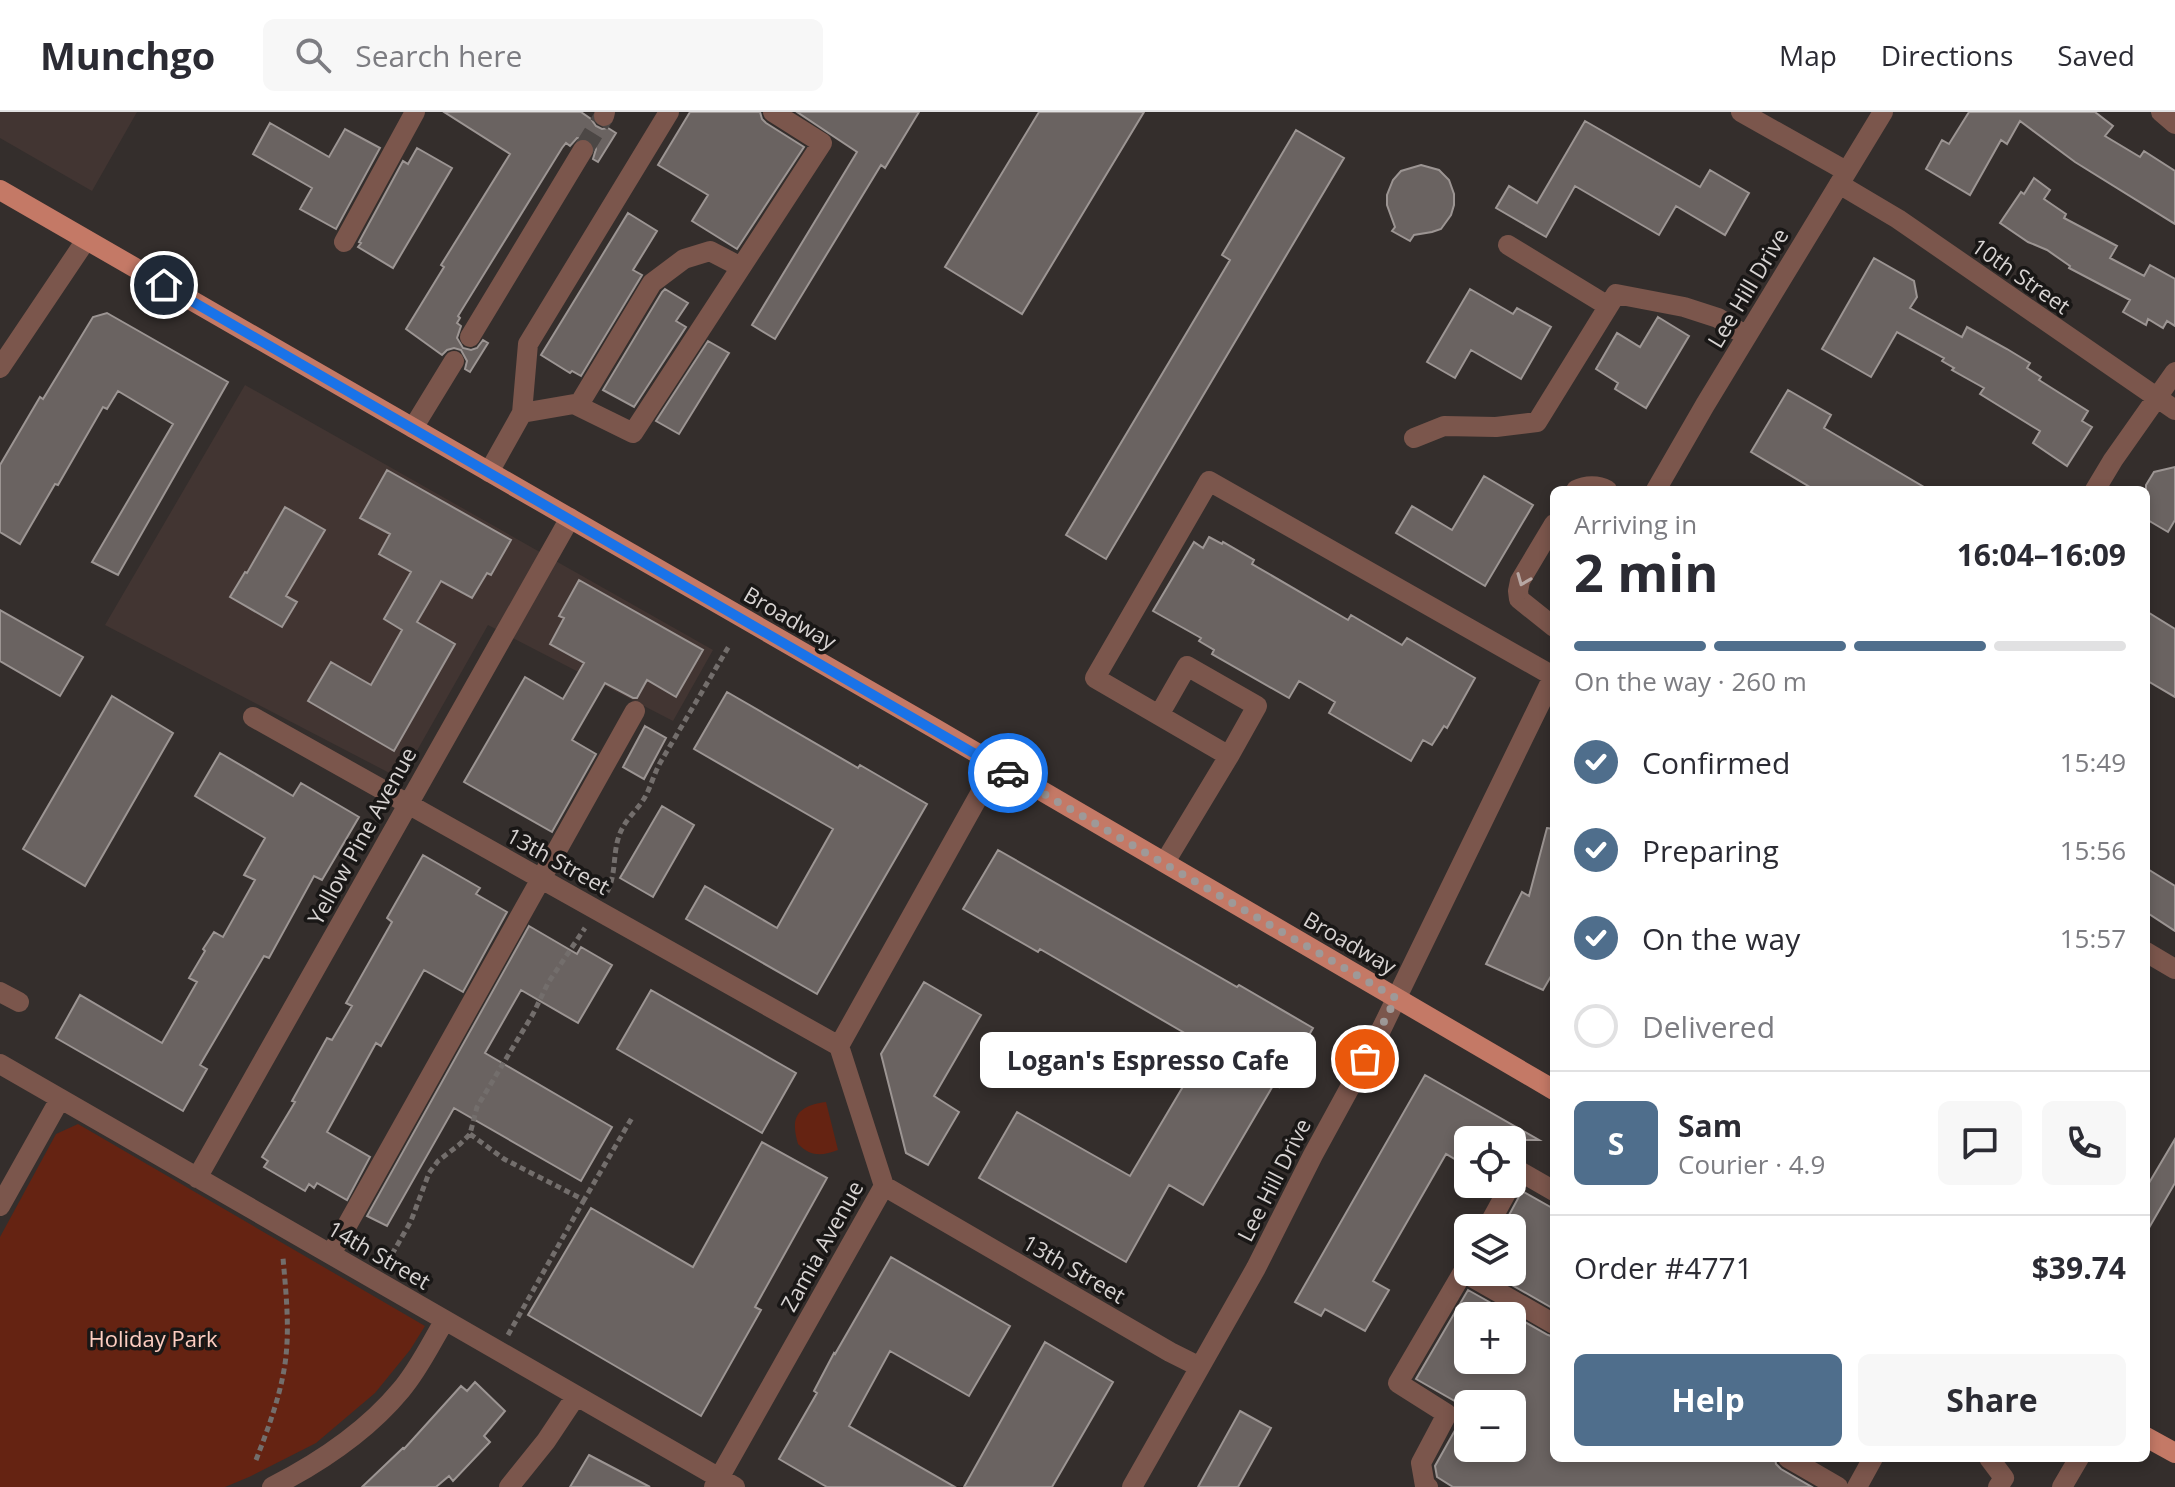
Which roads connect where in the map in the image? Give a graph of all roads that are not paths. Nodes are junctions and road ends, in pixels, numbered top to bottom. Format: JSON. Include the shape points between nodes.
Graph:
{"nodes":[{"id":1,"x":415,"y":112,"type":"edge"},
{"id":2,"x":669,"y":112,"type":"edge"},
{"id":3,"x":773,"y":112,"type":"edge"},
{"id":4,"x":1741,"y":112,"type":"edge"},
{"id":5,"x":1883,"y":112,"type":"edge"},
{"id":6,"x":2161,"y":112,"type":"edge"},
{"id":7,"x":2175,"y":124,"type":"edge"},
{"id":8,"x":583,"y":150,"type":"tunnel mouth"},
{"id":9,"x":1842,"y":178,"type":"junction"},
{"id":10,"x":0,"y":190,"type":"edge"},
{"id":11,"x":86,"y":240,"type":"junction"},
{"id":12,"x":344,"y":242,"type":"dead end"},
{"id":13,"x":1508,"y":245,"type":"dead end"},
{"id":14,"x":741,"y":267,"type":"junction"},
{"id":15,"x":1608,"y":306,"type":"junction"},
{"id":16,"x":1746,"y":336,"type":"junction"},
{"id":17,"x":470,"y":337,"type":"dead end"},
{"id":18,"x":454,"y":361,"type":"dead end"},
{"id":19,"x":0,"y":368,"type":"edge"},
{"id":20,"x":2175,"y":372,"type":"edge"},
{"id":21,"x":2166,"y":405,"type":"edge"},
{"id":22,"x":578,"y":406,"type":"junction"},
{"id":23,"x":522,"y":413,"type":"junction"},
{"id":24,"x":413,"y":428,"type":"junction"},
{"id":25,"x":1414,"y":438,"type":"dead end"},
{"id":26,"x":489,"y":472,"type":"junction"},
{"id":27,"x":1658,"y":486,"type":"edge"},
{"id":28,"x":2097,"y":486,"type":"edge"},
{"id":29,"x":570,"y":518,"type":"junction"},
{"id":30,"x":1550,"y":531,"type":"edge"},
{"id":31,"x":1550,"y":624,"type":"edge"},
{"id":32,"x":1550,"y":674,"type":"edge"},
{"id":33,"x":1550,"y":684,"type":"edge"},
{"id":34,"x":635,"y":711,"type":"dead end"},
{"id":35,"x":1159,"y":715,"type":"junction"},
{"id":36,"x":253,"y":717,"type":"dead end"},
{"id":37,"x":1229,"y":756,"type":"junction"},
{"id":38,"x":996,"y":765,"type":"junction"},
{"id":39,"x":408,"y":804,"type":"junction"},
{"id":40,"x":1165,"y":862,"type":"junction"},
{"id":41,"x":540,"y":878,"type":"junction"},
{"id":42,"x":2150,"y":954,"type":"edge"},
{"id":43,"x":2175,"y":969,"type":"edge"},
{"id":44,"x":0,"y":992,"type":"edge"},
{"id":45,"x":1396,"y":998,"type":"junction"},
{"id":46,"x":19,"y":1002,"type":"dead end"},
{"id":47,"x":839,"y":1046,"type":"junction"},
{"id":48,"x":0,"y":1064,"type":"edge"},
{"id":49,"x":1550,"y":1088,"type":"edge"},
{"id":50,"x":60,"y":1099,"type":"junction"},
{"id":51,"x":1526,"y":1175,"type":"edge"},
{"id":52,"x":197,"y":1178,"type":"junction"},
{"id":53,"x":884,"y":1186,"type":"junction"},
{"id":54,"x":1550,"y":1189,"type":"edge"},
{"id":55,"x":0,"y":1206,"type":"edge"},
{"id":56,"x":331,"y":1254,"type":"junction"},
{"id":57,"x":1454,"y":1286,"type":"edge"},
{"id":58,"x":1495,"y":1286,"type":"edge"},
{"id":59,"x":445,"y":1320,"type":"junction"},
{"id":60,"x":1550,"y":1321,"type":"edge"},
{"id":61,"x":1200,"y":1367,"type":"junction"},
{"id":62,"x":576,"y":1396,"type":"junction"},
{"id":63,"x":2150,"y":1439,"type":"edge"},
{"id":64,"x":2175,"y":1453,"type":"edge"},
{"id":65,"x":1795,"y":1462,"type":"edge"},
{"id":66,"x":1871,"y":1462,"type":"edge"},
{"id":67,"x":1992,"y":1462,"type":"edge"},
{"id":68,"x":2077,"y":1462,"type":"edge"},
{"id":69,"x":723,"y":1484,"type":"edge"},
{"id":70,"x":272,"y":1487,"type":"edge"},
{"id":71,"x":509,"y":1487,"type":"edge"},
{"id":72,"x":1132,"y":1487,"type":"edge"},
{"id":73,"x":1428,"y":1487,"type":"edge"},
{"id":74,"x":1838,"y":1487,"type":"edge"},
{"id":75,"x":1857,"y":1487,"type":"edge"},
{"id":76,"x":1998,"y":1487,"type":"edge"},
{"id":77,"x":2062,"y":1487,"type":"edge"}],
"edges":[{"from":1,"to":12,"type":"street"},
{"from":2,"to":23,"type":"street","via":[[528,344]]},
{"from":3,"to":14,"type":"street","via":[[822,143]]},
{"from":4,"to":9,"type":"street","name":"10th Street"},
{"from":5,"to":9,"type":"street","name":"Lee Hill Drive"},
{"from":6,"to":7,"type":"street"},
{"from":8,"to":17,"type":"street"},
{"from":9,"to":16,"type":"street","name":"Lee Hill Drive"},
{"from":9,"to":21,"type":"street","name":"10th Street"},
{"from":10,"to":11,"type":"main road","name":"Broadway"},
{"from":11,"to":19,"type":"street"},
{"from":11,"to":24,"type":"main road","name":"Broadway"},
{"from":13,"to":15,"type":"street"},
{"from":14,"to":22,"type":"street","via":[[710,251],[684,259],[652,283]]},
{"from":14,"to":22,"type":"street","via":[[633,433]]},
{"from":15,"to":16,"type":"street","via":[[1616,294],[1684,307],[1718,318]]},
{"from":15,"to":25,"type":"street","via":[[1537,422],[1444,426]]},
{"from":16,"to":27,"type":"street","name":"Lee Hill Drive"},
{"from":18,"to":24,"type":"street"},
{"from":20,"to":21,"type":"street"},
{"from":21,"to":28,"type":"street","via":[[2113,460]]},
{"from":22,"to":23,"type":"street"},
{"from":23,"to":26,"type":"street"},
{"from":24,"to":26,"type":"main road","name":"Broadway"},
{"from":26,"to":29,"type":"main road","name":"Broadway"},
{"from":29,"to":38,"type":"main road","name":"Broadway"},
{"from":29,"to":39,"type":"street","name":"Yellow Pine Avenue"},
{"from":30,"to":31,"type":"street","one_way":true,"via":[[1518,591],[1519,599]]},
{"from":32,"to":35,"type":"street","via":[[1209,481],[1095,678]]},
{"from":33,"to":45,"type":"street","name":"Lee Hill Drive"},
{"from":34,"to":41,"type":"street"},
{"from":35,"to":37,"type":"street"},
{"from":35,"to":37,"type":"street","via":[[1187,666],[1199,672],[1257,706]]},
{"from":36,"to":39,"type":"street","name":"13th Street"},
{"from":37,"to":40,"type":"street"},
{"from":38,"to":40,"type":"main road","name":"Broadway"},
{"from":38,"to":47,"type":"street"},
{"from":39,"to":41,"type":"street","name":"13th Street"},
{"from":39,"to":52,"type":"street","name":"Yellow Pine Avenue"},
{"from":40,"to":45,"type":"main road","name":"Broadway"},
{"from":41,"to":47,"type":"street","name":"13th Street"},
{"from":41,"to":56,"type":"street"},
{"from":42,"to":43,"type":"street"},
{"from":44,"to":46,"type":"street"},
{"from":45,"to":49,"type":"main road","name":"Broadway"},
{"from":45,"to":61,"type":"street","name":"Lee Hill Drive"},
{"from":47,"to":53,"type":"street","name":"Zamia Avenue"},
{"from":48,"to":50,"type":"street","name":"14th Street"},
{"from":50,"to":52,"type":"street","name":"14th Street"},
{"from":50,"to":55,"type":"street"},
{"from":51,"to":54,"type":"street"},
{"from":52,"to":56,"type":"street","name":"14th Street"},
{"from":53,"to":61,"type":"street","name":"13th Street"},
{"from":53,"to":69,"type":"street","name":"Zamia Avenue"},
{"from":56,"to":59,"type":"street","name":"14th Street"},
{"from":57,"to":73,"type":"street","via":[[1398,1383],[1447,1414],[1421,1463]]},
{"from":58,"to":60,"type":"street"},
{"from":59,"to":62,"type":"street","name":"14th Street"},
{"from":59,"to":70,"type":"street","via":[[402,1389],[383,1408],[330,1453]]},
{"from":61,"to":72,"type":"street","name":"Lee Hill Drive"},
{"from":62,"to":69,"type":"street","name":"14th Street"},
{"from":62,"to":71,"type":"street"},
{"from":63,"to":64,"type":"main road"},
{"from":65,"to":74,"type":"street"},
{"from":66,"to":75,"type":"street"},
{"from":67,"to":76,"type":"street","via":[[2004,1478]]},
{"from":68,"to":77,"type":"street"}]}
